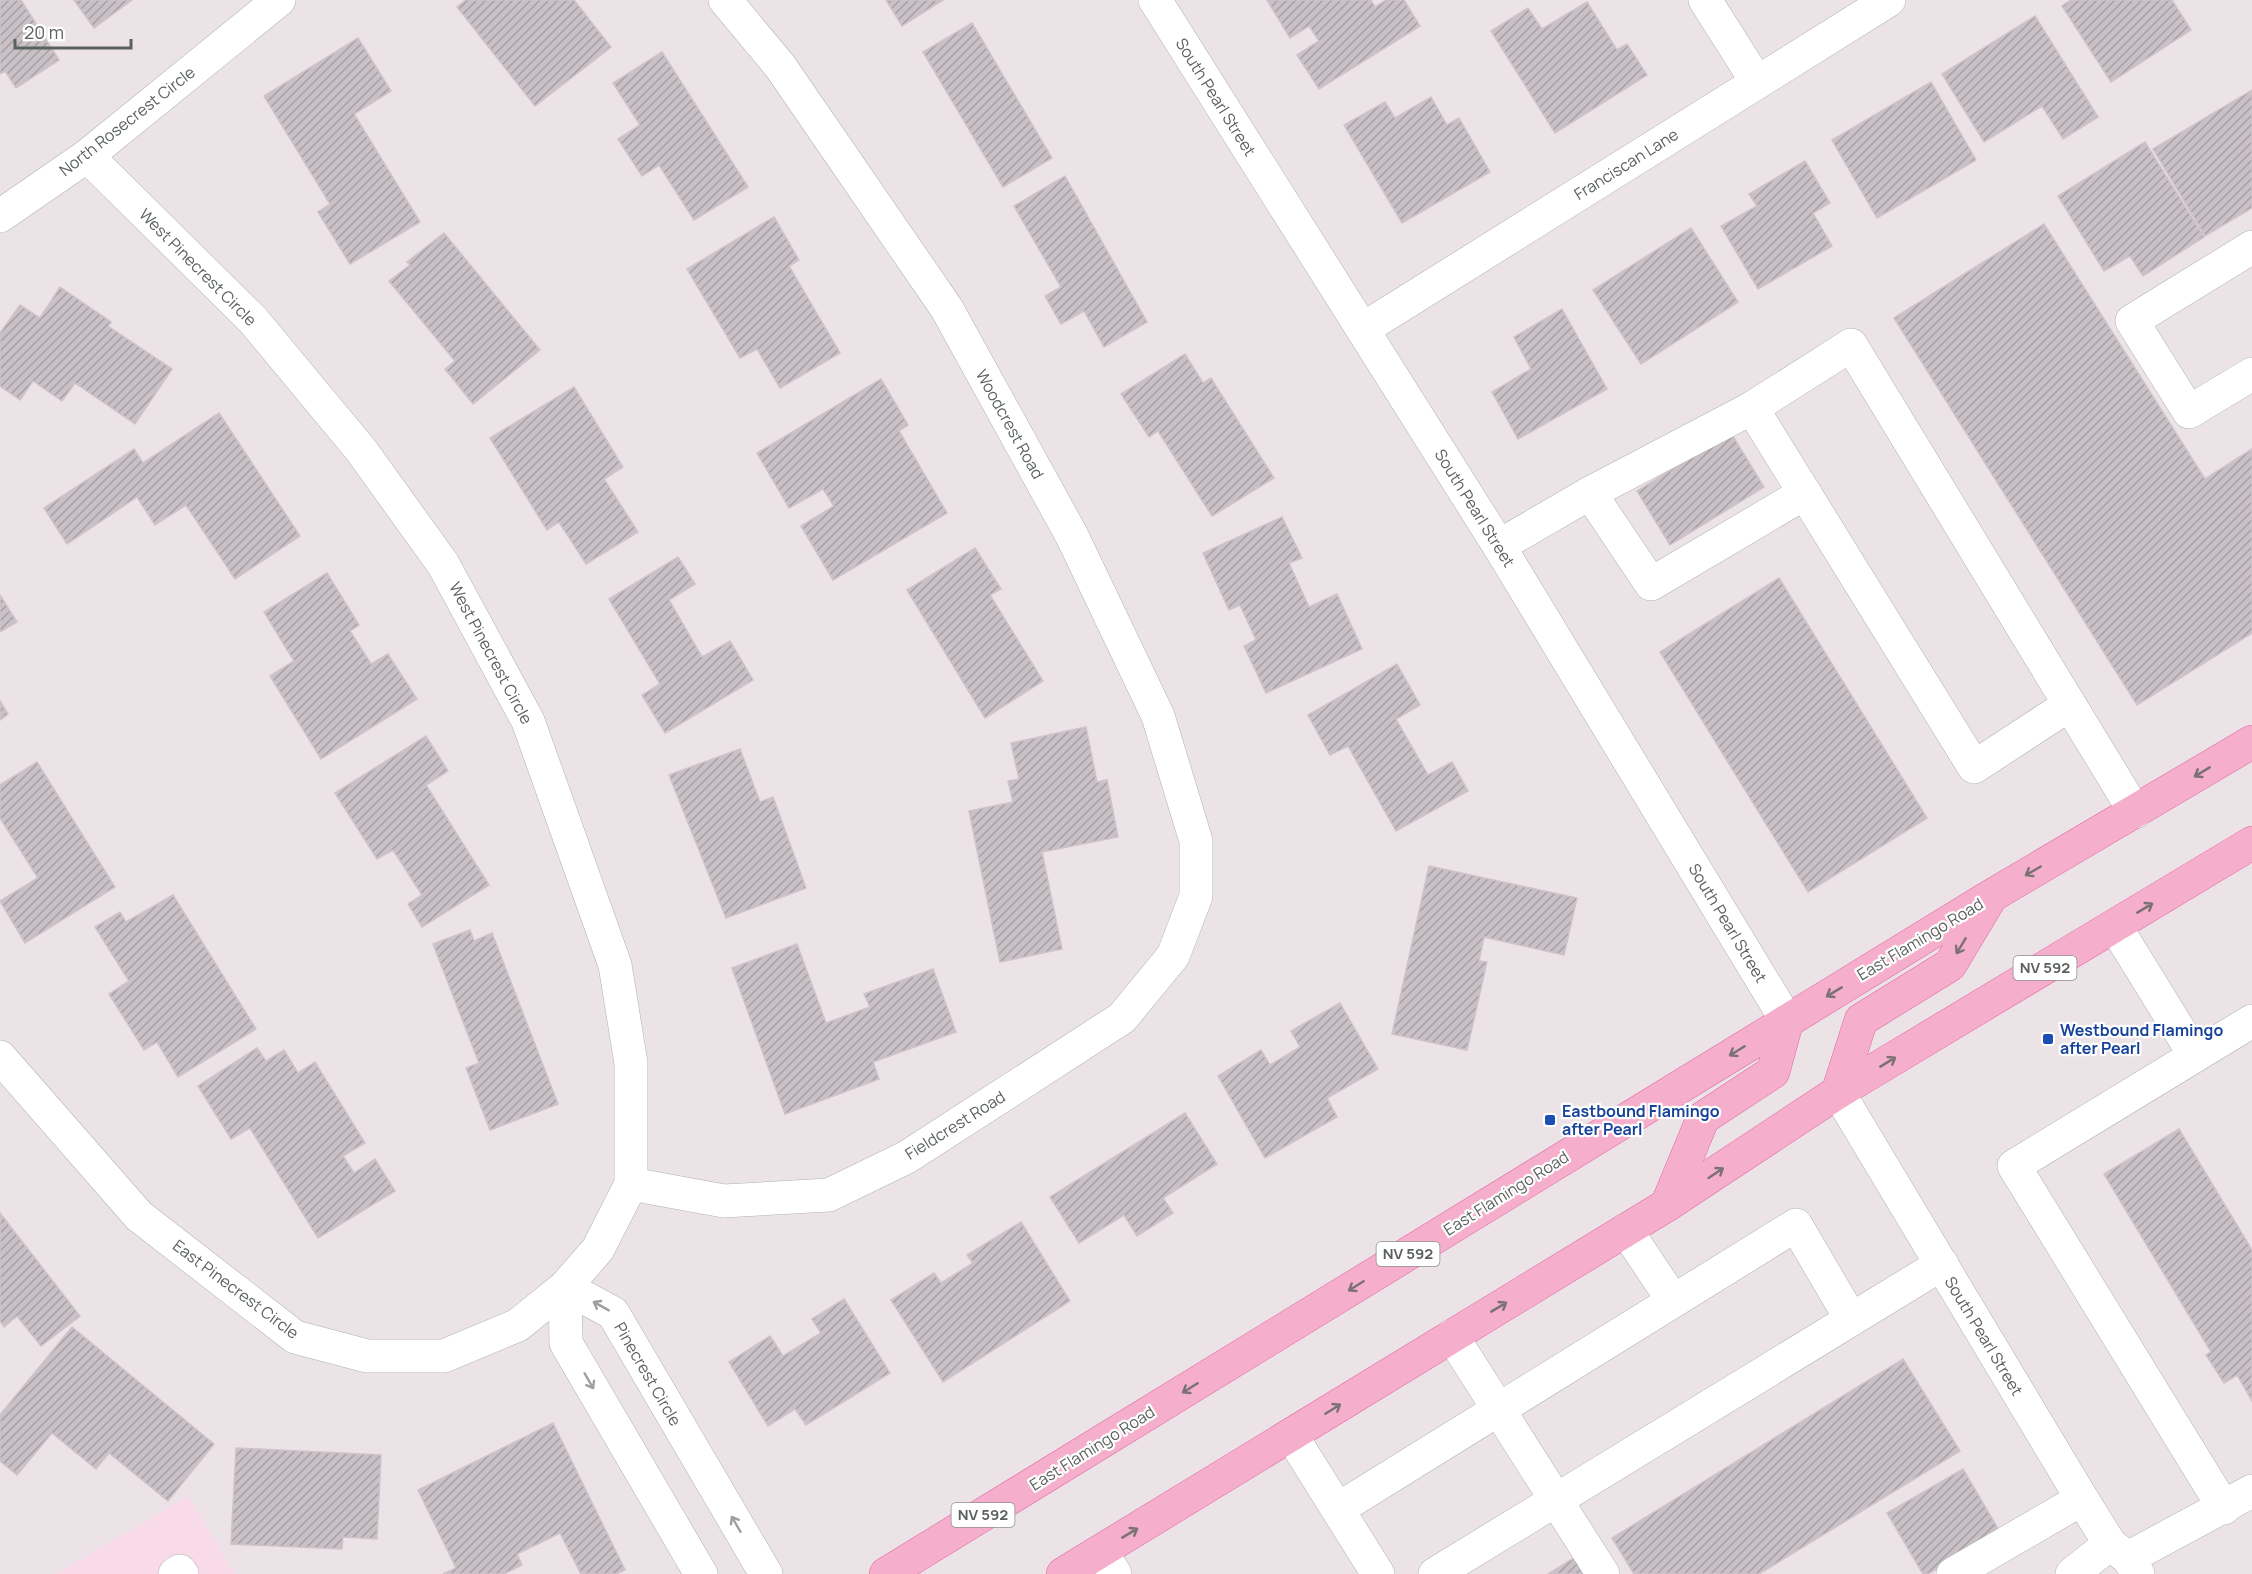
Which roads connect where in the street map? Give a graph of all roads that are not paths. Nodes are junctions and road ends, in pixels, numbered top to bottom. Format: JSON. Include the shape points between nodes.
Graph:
{"nodes":[{"id":1,"x":279,"y":0,"type":"edge"},
{"id":2,"x":725,"y":0,"type":"edge"},
{"id":3,"x":1155,"y":0,"type":"edge"},
{"id":4,"x":1705,"y":0,"type":"edge"},
{"id":5,"x":1889,"y":0,"type":"edge"},
{"id":6,"x":1757,"y":82,"type":"junction"},
{"id":7,"x":87,"y":156,"type":"junction"},
{"id":8,"x":0,"y":216,"type":"edge"},
{"id":9,"x":2252,"y":247,"type":"edge"},
{"id":10,"x":1363,"y":329,"type":"junction"},
{"id":11,"x":2252,"y":374,"type":"edge"},
{"id":12,"x":1752,"y":408,"type":"junction"},
{"id":13,"x":1805,"y":493,"type":"junction"},
{"id":14,"x":1590,"y":494,"type":"junction"},
{"id":15,"x":1500,"y":546,"type":"junction"},
{"id":16,"x":2069,"y":705,"type":"junction"},
{"id":17,"x":2252,"y":742,"type":"edge"},
{"id":18,"x":2134,"y":812,"type":"junction"},
{"id":19,"x":2252,"y":843,"type":"edge"},
{"id":20,"x":1196,"y":896,"type":"joint"},
{"id":21,"x":1991,"y":896,"type":"junction"},
{"id":22,"x":2115,"y":926,"type":"junction"},
{"id":23,"x":1787,"y":1021,"type":"junction"},
{"id":24,"x":2252,"y":1021,"type":"edge"},
{"id":25,"x":2194,"y":1054,"type":"junction"},
{"id":26,"x":0,"y":1057,"type":"edge"},
{"id":27,"x":1838,"y":1092,"type":"junction"},
{"id":28,"x":631,"y":1184,"type":"junction"},
{"id":29,"x":1667,"y":1205,"type":"junction"},
{"id":30,"x":1626,"y":1230,"type":"junction"},
{"id":31,"x":1942,"y":1264,"type":"junction"},
{"id":32,"x":566,"y":1287,"type":"junction"},
{"id":33,"x":1672,"y":1299,"type":"junction"},
{"id":34,"x":1851,"y":1319,"type":"junction"},
{"id":35,"x":1452,"y":1336,"type":"junction"},
{"id":36,"x":1498,"y":1407,"type":"junction"},
{"id":37,"x":1291,"y":1435,"type":"junction"},
{"id":38,"x":2252,"y":1491,"type":"edge"},
{"id":39,"x":2082,"y":1499,"type":"junction"},
{"id":40,"x":1556,"y":1500,"type":"junction"},
{"id":41,"x":2224,"y":1508,"type":"junction"},
{"id":42,"x":1338,"y":1509,"type":"junction"},
{"id":43,"x":932,"y":1559,"type":"edge"},
{"id":44,"x":2125,"y":1559,"type":"edge"},
{"id":45,"x":1108,"y":1562,"type":"edge"},
{"id":46,"x":175,"y":1574,"type":"edge"},
{"id":47,"x":182,"y":1574,"type":"edge"},
{"id":48,"x":701,"y":1574,"type":"edge"},
{"id":49,"x":766,"y":1574,"type":"edge"},
{"id":50,"x":886,"y":1574,"type":"edge"},
{"id":51,"x":1063,"y":1574,"type":"edge"},
{"id":52,"x":1378,"y":1574,"type":"edge"},
{"id":53,"x":1436,"y":1574,"type":"edge"},
{"id":54,"x":1603,"y":1574,"type":"edge"},
{"id":55,"x":1953,"y":1574,"type":"edge"},
{"id":56,"x":2072,"y":1574,"type":"edge"}],
"edges":[{"from":1,"to":7,"type":"street","name":"North Rosecrest Circle"},
{"from":2,"to":20,"type":"street","name":"Woodcrest Road","via":[[780,66],[946,309],[1072,536],[1158,717],[1196,841]]},
{"from":3,"to":10,"type":"street","name":"South Pearl Street"},
{"from":4,"to":6,"type":"street"},
{"from":5,"to":6,"type":"street","name":"Franciscan Lane"},
{"from":6,"to":10,"type":"street","name":"Franciscan Lane"},
{"from":7,"to":8,"type":"street","name":"North Rosecrest Circle"},
{"from":7,"to":28,"type":"street","name":"West Pinecrest Circle","via":[[253,320],[362,450],[443,564],[528,721],[615,965],[631,1063]]},
{"from":9,"to":11,"type":"street","via":[[2132,321],[2189,412]]},
{"from":10,"to":15,"type":"street","name":"South Pearl Street"},
{"from":12,"to":13,"type":"street"},
{"from":12,"to":14,"type":"street"},
{"from":12,"to":16,"type":"street","via":[[1851,345]]},
{"from":13,"to":14,"type":"street","via":[[1651,584]]},
{"from":13,"to":16,"type":"street","via":[[1974,767]]},
{"from":14,"to":15,"type":"street"},
{"from":15,"to":23,"type":"street","name":"South Pearl Street"},
{"from":16,"to":18,"type":"street"},
{"from":17,"to":18,"type":"main road","name":"East Flamingo Road","number":"NV 592","one_way":true},
{"from":18,"to":21,"type":"main road","name":"East Flamingo Road","number":"NV 592","one_way":true},
{"from":22,"to":19,"type":"main road","number":"NV 592","one_way":true},
{"from":20,"to":28,"type":"street","name":"Fieldcrest Road","via":[[1173,956],[1122,1018],[907,1157],[829,1195],[724,1201]]},
{"from":21,"to":23,"type":"main road","name":"East Flamingo Road","number":"NV 592","one_way":true},
{"from":21,"to":27,"type":"main road","one_way":true,"via":[[1950,965],[1861,1020]]},
{"from":22,"to":25,"type":"street"},
{"from":27,"to":22,"type":"main road","number":"NV 592","one_way":true},
{"from":23,"to":29,"type":"main road","via":[[1773,1072],[1704,1118]]},
{"from":23,"to":43,"type":"main road","name":"East Flamingo Road","number":"NV 592","one_way":true},
{"from":24,"to":25,"type":"street"},
{"from":25,"to":41,"type":"street","via":[[2014,1166]]},
{"from":26,"to":32,"type":"street","name":"East Pinecrest Circle","via":[[139,1216],[295,1336],[367,1356],[444,1356],[518,1325]]},
{"from":29,"to":27,"type":"main road","number":"NV 592","one_way":true},
{"from":27,"to":31,"type":"street","name":"South Pearl Street"},
{"from":28,"to":32,"type":"street","name":"West Pinecrest Circle","via":[[597,1249]]},
{"from":29,"to":30,"type":"main road","number":"NV 592"},
{"from":30,"to":33,"type":"street"},
{"from":35,"to":30,"type":"main road","number":"NV 592","one_way":true},
{"from":31,"to":34,"type":"street"},
{"from":31,"to":39,"type":"street","name":"South Pearl Street"},
{"from":32,"to":48,"type":"street","one_way":true,"via":[[566,1343]]},
{"from":49,"to":32,"type":"street","name":"Pinecrest Circle","one_way":true,"via":[[613,1313]]},
{"from":33,"to":34,"type":"street","via":[[1796,1225]]},
{"from":33,"to":36,"type":"street"},
{"from":34,"to":40,"type":"street"},
{"from":35,"to":36,"type":"street"},
{"from":37,"to":35,"type":"main road","number":"NV 592","one_way":true},
{"from":36,"to":40,"type":"street"},
{"from":36,"to":42,"type":"street"},
{"from":37,"to":42,"type":"street"},
{"from":45,"to":37,"type":"main road","number":"NV 592","one_way":true},
{"from":38,"to":41,"type":"street"},
{"from":39,"to":44,"type":"street","name":"South Pearl Street"},
{"from":39,"to":55,"type":"street"},
{"from":40,"to":53,"type":"street"},
{"from":40,"to":54,"type":"street"},
{"from":41,"to":44,"type":"street"},
{"from":42,"to":52,"type":"street"},
{"from":43,"to":50,"type":"main road","name":"East Flamingo Road","number":"NV 592"},
{"from":44,"to":56,"type":"street"},
{"from":45,"to":51,"type":"main road","number":"NV 592"},
{"from":46,"to":47,"type":"street"}]}
